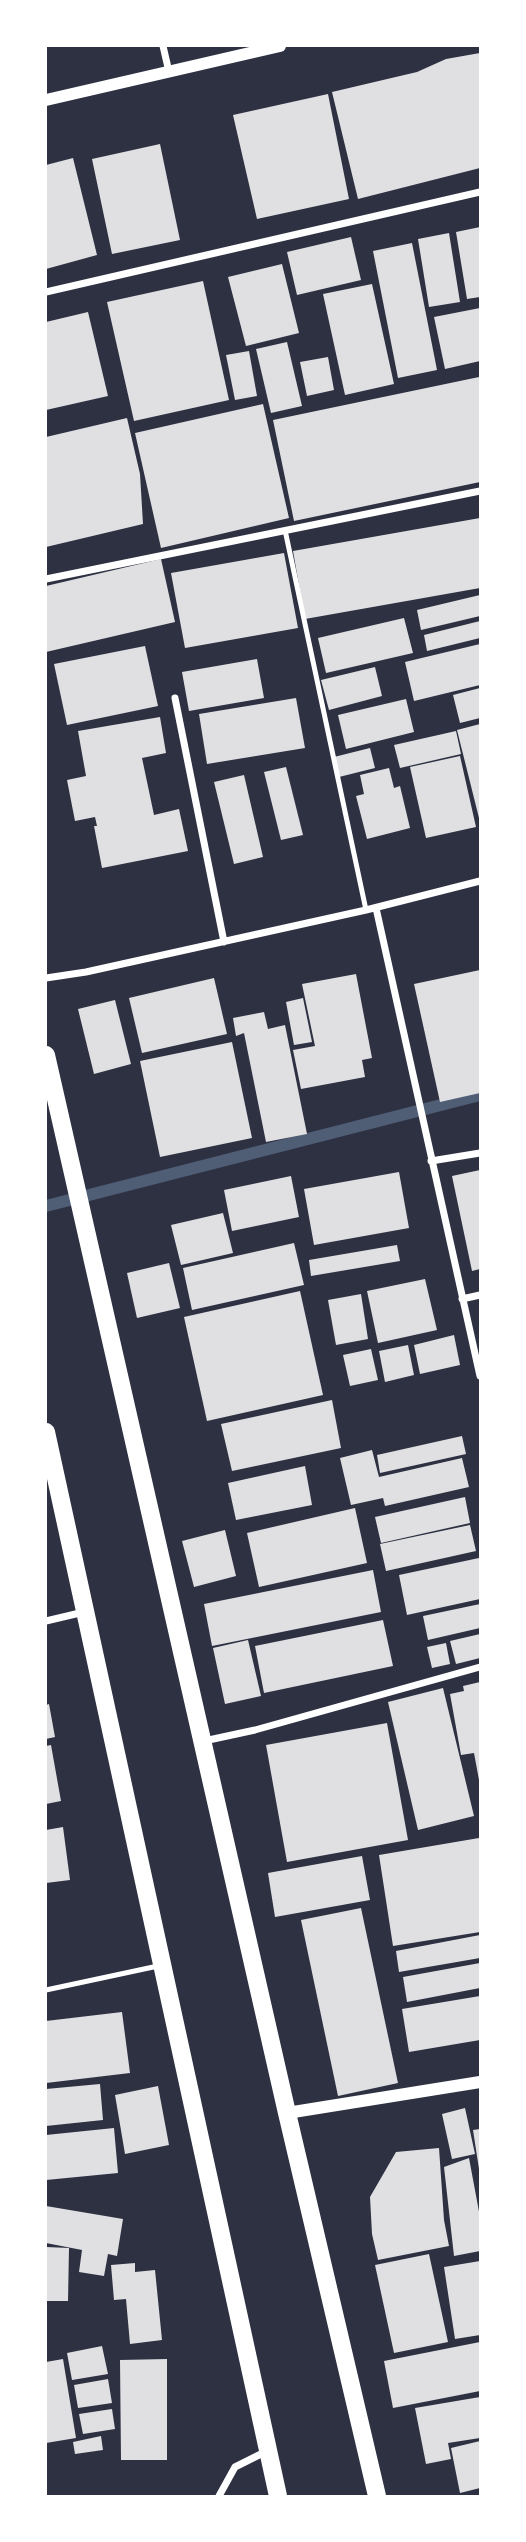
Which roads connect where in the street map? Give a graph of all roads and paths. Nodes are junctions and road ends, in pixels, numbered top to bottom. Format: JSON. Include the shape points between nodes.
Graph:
{"nodes":[{"id":1,"x":163,"y":46,"type":"edge"},
{"id":2,"x":280,"y":46,"type":"edge"},
{"id":3,"x":169,"y":72,"type":"junction"},
{"id":4,"x":46,"y":100,"type":"edge"},
{"id":5,"x":481,"y":192,"type":"edge"},
{"id":6,"x":46,"y":292,"type":"edge"},
{"id":7,"x":481,"y":491,"type":"edge"},
{"id":8,"x":285,"y":530,"type":"junction"},
{"id":9,"x":46,"y":579,"type":"edge"},
{"id":10,"x":175,"y":698,"type":"dead end"},
{"id":11,"x":481,"y":881,"type":"edge"},
{"id":12,"x":376,"y":908,"type":"junction"},
{"id":13,"x":366,"y":910,"type":"junction"},
{"id":14,"x":224,"y":942,"type":"junction"},
{"id":15,"x":46,"y":978,"type":"edge"},
{"id":16,"x":46,"y":1055,"type":"edge"},
{"id":17,"x":481,"y":1153,"type":"edge"},
{"id":18,"x":431,"y":1161,"type":"junction"},
{"id":19,"x":481,"y":1296,"type":"edge"},
{"id":20,"x":463,"y":1299,"type":"junction"},
{"id":21,"x":481,"y":1376,"type":"edge"},
{"id":22,"x":46,"y":1432,"type":"edge"},
{"id":23,"x":84,"y":1612,"type":"junction"},
{"id":24,"x":46,"y":1621,"type":"edge"},
{"id":25,"x":481,"y":1667,"type":"edge"},
{"id":26,"x":204,"y":1741,"type":"junction"},
{"id":27,"x":161,"y":1965,"type":"junction"},
{"id":28,"x":46,"y":1990,"type":"edge"},
{"id":29,"x":481,"y":2082,"type":"edge"},
{"id":30,"x":287,"y":2113,"type":"junction"},
{"id":31,"x":268,"y":2451,"type":"junction"},
{"id":32,"x":219,"y":2497,"type":"edge"},
{"id":33,"x":278,"y":2497,"type":"edge"},
{"id":34,"x":377,"y":2497,"type":"edge"}],
"edges":[{"from":1,"to":3,"type":"street"},
{"from":2,"to":3,"type":"street"},
{"from":3,"to":4,"type":"street"},
{"from":5,"to":6,"type":"street"},
{"from":7,"to":8,"type":"street"},
{"from":8,"to":9,"type":"street"},
{"from":8,"to":13,"type":"lane"},
{"from":10,"to":14,"type":"street"},
{"from":11,"to":12,"type":"street"},
{"from":12,"to":13,"type":"street"},
{"from":12,"to":18,"type":"street"},
{"from":13,"to":14,"type":"street"},
{"from":14,"to":15,"type":"street"},
{"from":16,"to":26,"type":"main road"},
{"from":17,"to":18,"type":"street"},
{"from":18,"to":20,"type":"street"},
{"from":19,"to":20,"type":"street"},
{"from":20,"to":21,"type":"street"},
{"from":22,"to":23,"type":"main road"},
{"from":23,"to":24,"type":"street"},
{"from":23,"to":27,"type":"main road"},
{"from":25,"to":26,"type":"street"},
{"from":26,"to":30,"type":"main road"},
{"from":27,"to":28,"type":"lane"},
{"from":27,"to":31,"type":"main road"},
{"from":29,"to":30,"type":"street"},
{"from":30,"to":34,"type":"main road"},
{"from":31,"to":32,"type":"street","via":[[235,2467]]},
{"from":31,"to":33,"type":"main road"}]}
